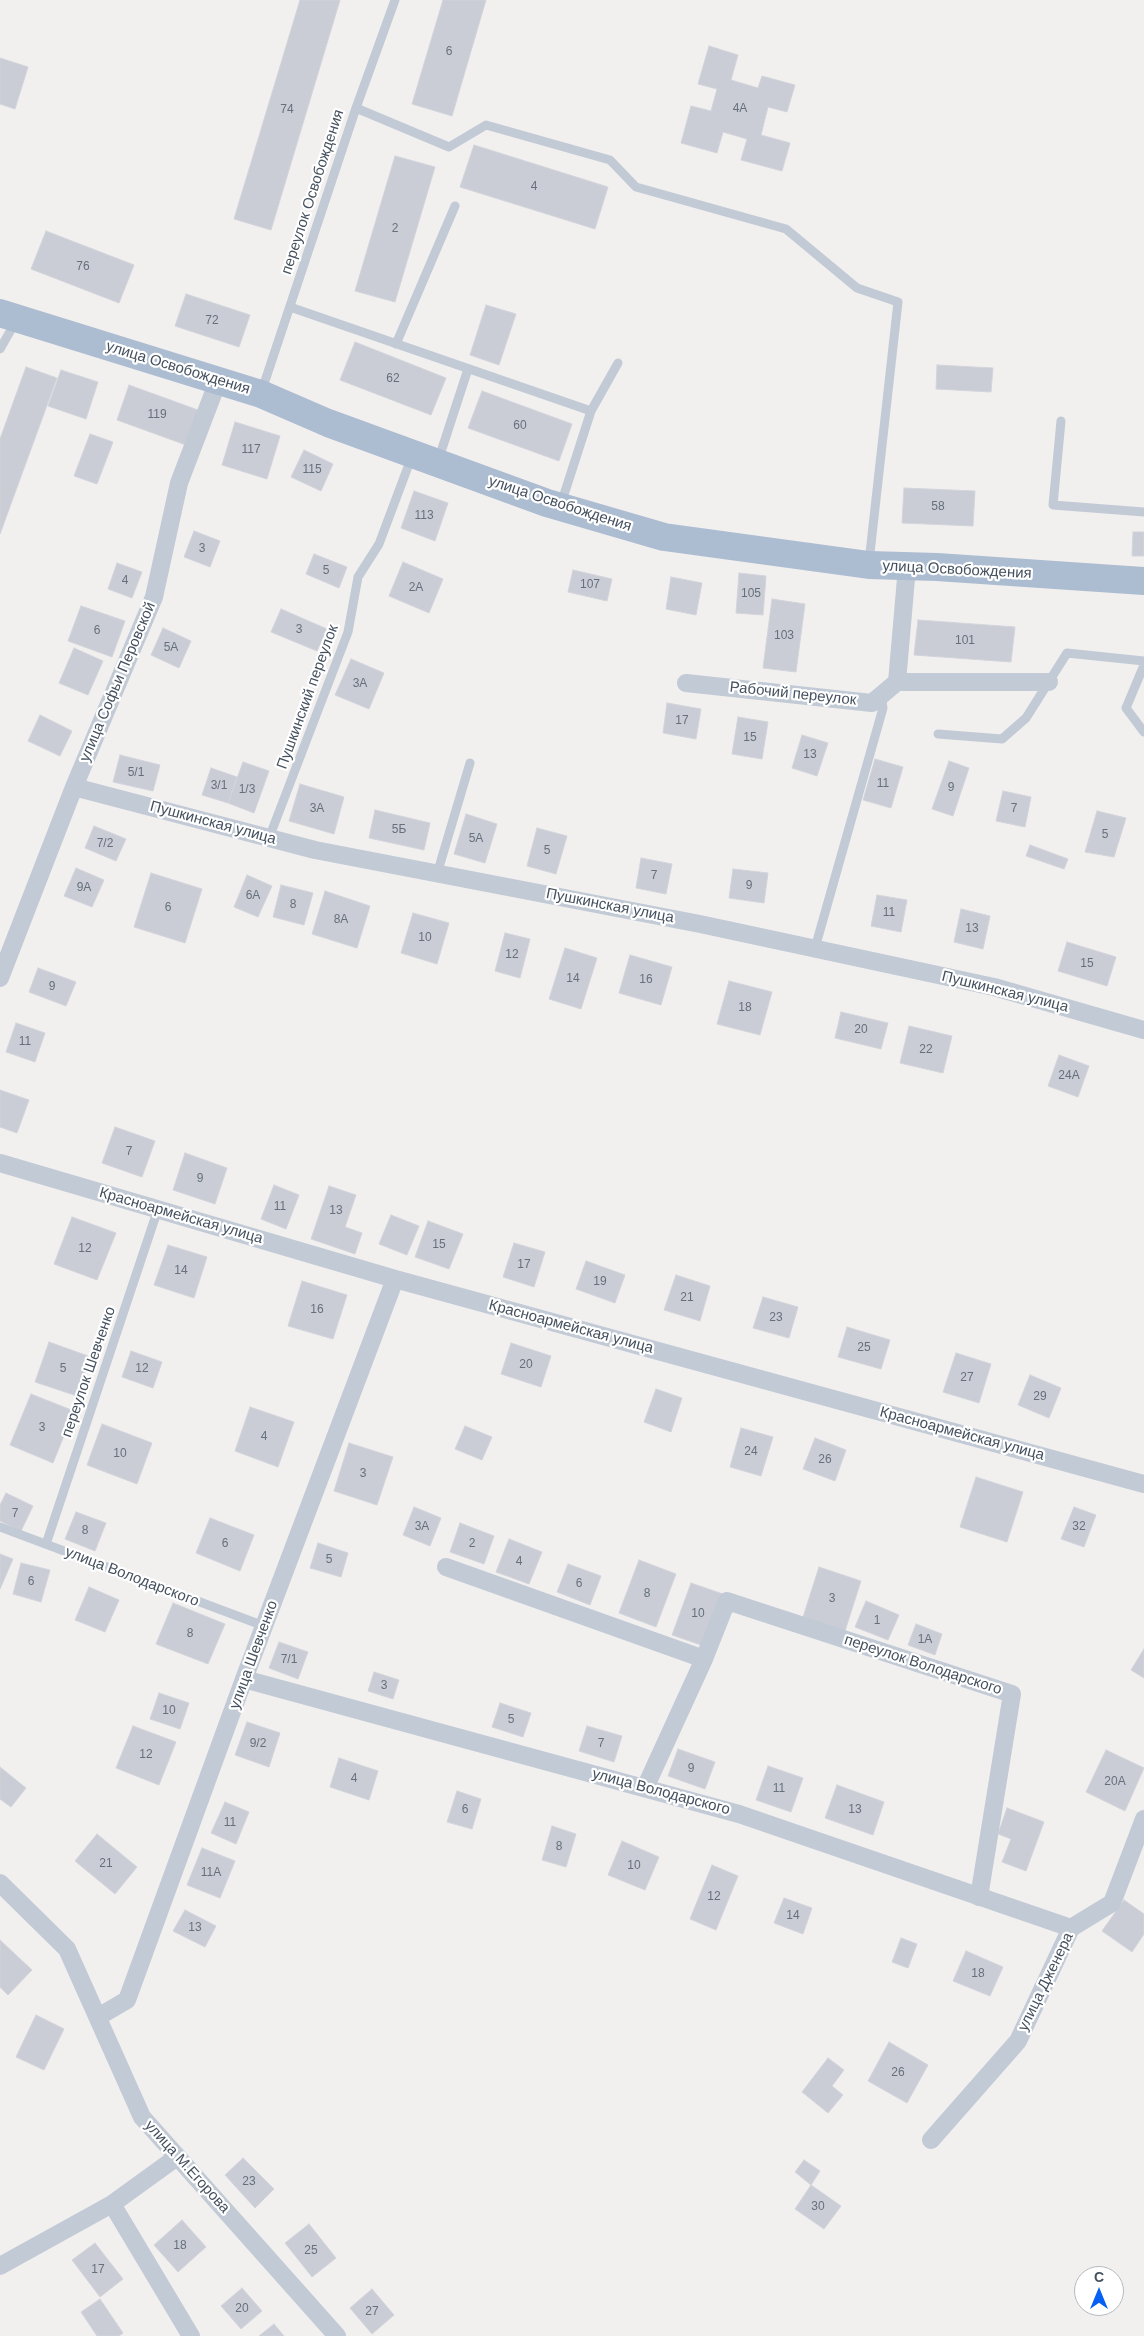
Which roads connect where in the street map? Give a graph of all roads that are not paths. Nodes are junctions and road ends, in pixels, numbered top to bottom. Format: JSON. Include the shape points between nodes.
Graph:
{"nodes":[{"id":1,"x":395,"y":0,"type":"edge"},
{"id":2,"x":356,"y":108,"type":"junction"},
{"id":3,"x":455,"y":206,"type":"dead end"},
{"id":4,"x":290,"y":307,"type":"junction"},
{"id":5,"x":9,"y":315,"type":"edge"},
{"id":6,"x":396,"y":344,"type":"junction"},
{"id":7,"x":0,"y":349,"type":"edge"},
{"id":8,"x":618,"y":363,"type":"dead end"},
{"id":9,"x":468,"y":369,"type":"junction"},
{"id":10,"x":218,"y":381,"type":"junction"},
{"id":11,"x":261,"y":394,"type":"junction"},
{"id":12,"x":591,"y":411,"type":"junction"},
{"id":13,"x":1062,"y":421,"type":"dead end"},
{"id":14,"x":425,"y":458,"type":"junction"},
{"id":15,"x":560,"y":507,"type":"junction"},
{"id":16,"x":1144,"y":512,"type":"edge"},
{"id":17,"x":869,"y":565,"type":"junction"},
{"id":18,"x":907,"y":567,"type":"junction"},
{"id":19,"x":1144,"y":581,"type":"edge"},
{"id":20,"x":1144,"y":663,"type":"edge"},
{"id":21,"x":897,"y":682,"type":"junction"},
{"id":22,"x":1049,"y":682,"type":"junction"},
{"id":23,"x":686,"y":683,"type":"dead end"},
{"id":24,"x":881,"y":695,"type":"junction"},
{"id":25,"x":1144,"y":732,"type":"edge"},
{"id":26,"x":938,"y":734,"type":"dead end"},
{"id":27,"x":470,"y":763,"type":"dead end"},
{"id":28,"x":74,"y":787,"type":"junction"},
{"id":29,"x":269,"y":838,"type":"junction"},
{"id":30,"x":437,"y":874,"type":"junction"},
{"id":31,"x":815,"y":948,"type":"junction"},
{"id":32,"x":0,"y":978,"type":"edge"},
{"id":33,"x":1144,"y":1030,"type":"edge"},
{"id":34,"x":0,"y":1163,"type":"edge"},
{"id":35,"x":158,"y":1209,"type":"junction"},
{"id":36,"x":395,"y":1279,"type":"junction"},
{"id":37,"x":1144,"y":1484,"type":"edge"},
{"id":38,"x":0,"y":1527,"type":"edge"},
{"id":39,"x":46,"y":1544,"type":"junction"},
{"id":40,"x":446,"y":1567,"type":"dead end"},
{"id":41,"x":264,"y":1626,"type":"junction"},
{"id":42,"x":704,"y":1659,"type":"junction"},
{"id":43,"x":244,"y":1679,"type":"junction"},
{"id":44,"x":645,"y":1788,"type":"junction"},
{"id":45,"x":1144,"y":1819,"type":"edge"},
{"id":46,"x":0,"y":1883,"type":"edge"},
{"id":47,"x":979,"y":1896,"type":"junction"},
{"id":48,"x":1071,"y":1928,"type":"junction"},
{"id":49,"x":98,"y":2017,"type":"junction"},
{"id":50,"x":931,"y":2140,"type":"dead end"},
{"id":51,"x":177,"y":2157,"type":"junction"},
{"id":52,"x":112,"y":2204,"type":"junction"},
{"id":53,"x":0,"y":2266,"type":"edge"},
{"id":54,"x":192,"y":2336,"type":"edge"},
{"id":55,"x":337,"y":2336,"type":"edge"}],
"edges":[{"from":1,"to":2,"type":"lane","name":"переулок Освобождения"},
{"from":2,"to":4,"type":"lane","name":"переулок Освобождения"},
{"from":2,"to":17,"type":"lane","via":[[449,147],[486,125],[610,160],[636,187],[786,228],[857,288],[898,302]]},
{"from":3,"to":6,"type":"lane"},
{"from":4,"to":6,"type":"lane"},
{"from":4,"to":11,"type":"lane","name":"переулок Освобождения"},
{"from":5,"to":7,"type":"lane"},
{"from":5,"to":10,"type":"main road","name":"улица Освобождения"},
{"from":6,"to":9,"type":"lane"},
{"from":8,"to":12,"type":"lane"},
{"from":9,"to":12,"type":"lane"},
{"from":9,"to":14,"type":"lane","name":"Пушкинский переулок"},
{"from":10,"to":11,"type":"main road","name":"улица Освобождения"},
{"from":10,"to":28,"type":"street","name":"улица Софьи Перовской","via":[[179,483],[154,597]]},
{"from":11,"to":14,"type":"main road","name":"улица Освобождения","via":[[328,423]]},
{"from":12,"to":15,"type":"lane"},
{"from":13,"to":16,"type":"lane","via":[[1053,506]]},
{"from":14,"to":15,"type":"main road","name":"улица Освобождения"},
{"from":14,"to":29,"type":"lane","name":"Пушкинский переулок","via":[[358,577],[348,632]]},
{"from":15,"to":17,"type":"main road","name":"улица Освобождения","via":[[664,537]]},
{"from":17,"to":18,"type":"main road","name":"улица Освобождения"},
{"from":18,"to":19,"type":"main road","name":"улица Освобождения"},
{"from":18,"to":21,"type":"street"},
{"from":20,"to":22,"type":"lane","via":[[1067,653]]},
{"from":20,"to":25,"type":"lane","via":[[1126,708]]},
{"from":21,"to":22,"type":"street"},
{"from":21,"to":24,"type":"street","name":"Рабочий переулок"},
{"from":22,"to":26,"type":"lane","via":[[1026,718],[1002,739]]},
{"from":23,"to":24,"type":"street","name":"Рабочий переулок","via":[[872,703]]},
{"from":24,"to":31,"type":"lane","via":[[883,708]]},
{"from":27,"to":30,"type":"lane"},
{"from":28,"to":29,"type":"street","name":"Пушкинская улица"},
{"from":28,"to":32,"type":"street","name":"улица Софьи Перовской"},
{"from":29,"to":30,"type":"street","name":"Пушкинская улица"},
{"from":30,"to":31,"type":"street","name":"Пушкинская улица"},
{"from":31,"to":33,"type":"street","name":"Пушкинская улица","via":[[994,987]]},
{"from":34,"to":35,"type":"street","name":"Красноармейская улица"},
{"from":35,"to":36,"type":"street","name":"Красноармейская улица"},
{"from":35,"to":39,"type":"lane","name":"переулок Шевченко"},
{"from":36,"to":37,"type":"street","name":"Красноармейская улица"},
{"from":36,"to":41,"type":"street","name":"улица Шевченко"},
{"from":38,"to":39,"type":"lane","name":"улица Володарского"},
{"from":39,"to":41,"type":"lane","name":"улица Володарского"},
{"from":40,"to":42,"type":"street"},
{"from":41,"to":43,"type":"street","name":"улица Шевченко"},
{"from":42,"to":44,"type":"street","name":"переулок Володарского"},
{"from":42,"to":47,"type":"street","name":"переулок Володарского","via":[[727,1602],[1012,1694]]},
{"from":43,"to":44,"type":"street","name":"улица Володарского"},
{"from":43,"to":49,"type":"street","name":"улица Шевченко","via":[[127,2000]]},
{"from":44,"to":47,"type":"street","name":"улица Володарского","via":[[740,1814]]},
{"from":45,"to":48,"type":"street","name":"улица Дженера","via":[[1112,1903]]},
{"from":46,"to":49,"type":"street","name":"улица М.Егорова","via":[[68,1949]]},
{"from":47,"to":48,"type":"street","name":"улица Володарского"},
{"from":48,"to":50,"type":"street","name":"улица Дженера","via":[[1018,2042]]},
{"from":49,"to":51,"type":"street","name":"улица М.Егорова","via":[[142,2117]]},
{"from":51,"to":52,"type":"street"},
{"from":51,"to":55,"type":"street","name":"улица М.Егорова"},
{"from":52,"to":53,"type":"street"},
{"from":52,"to":54,"type":"street"}]}
